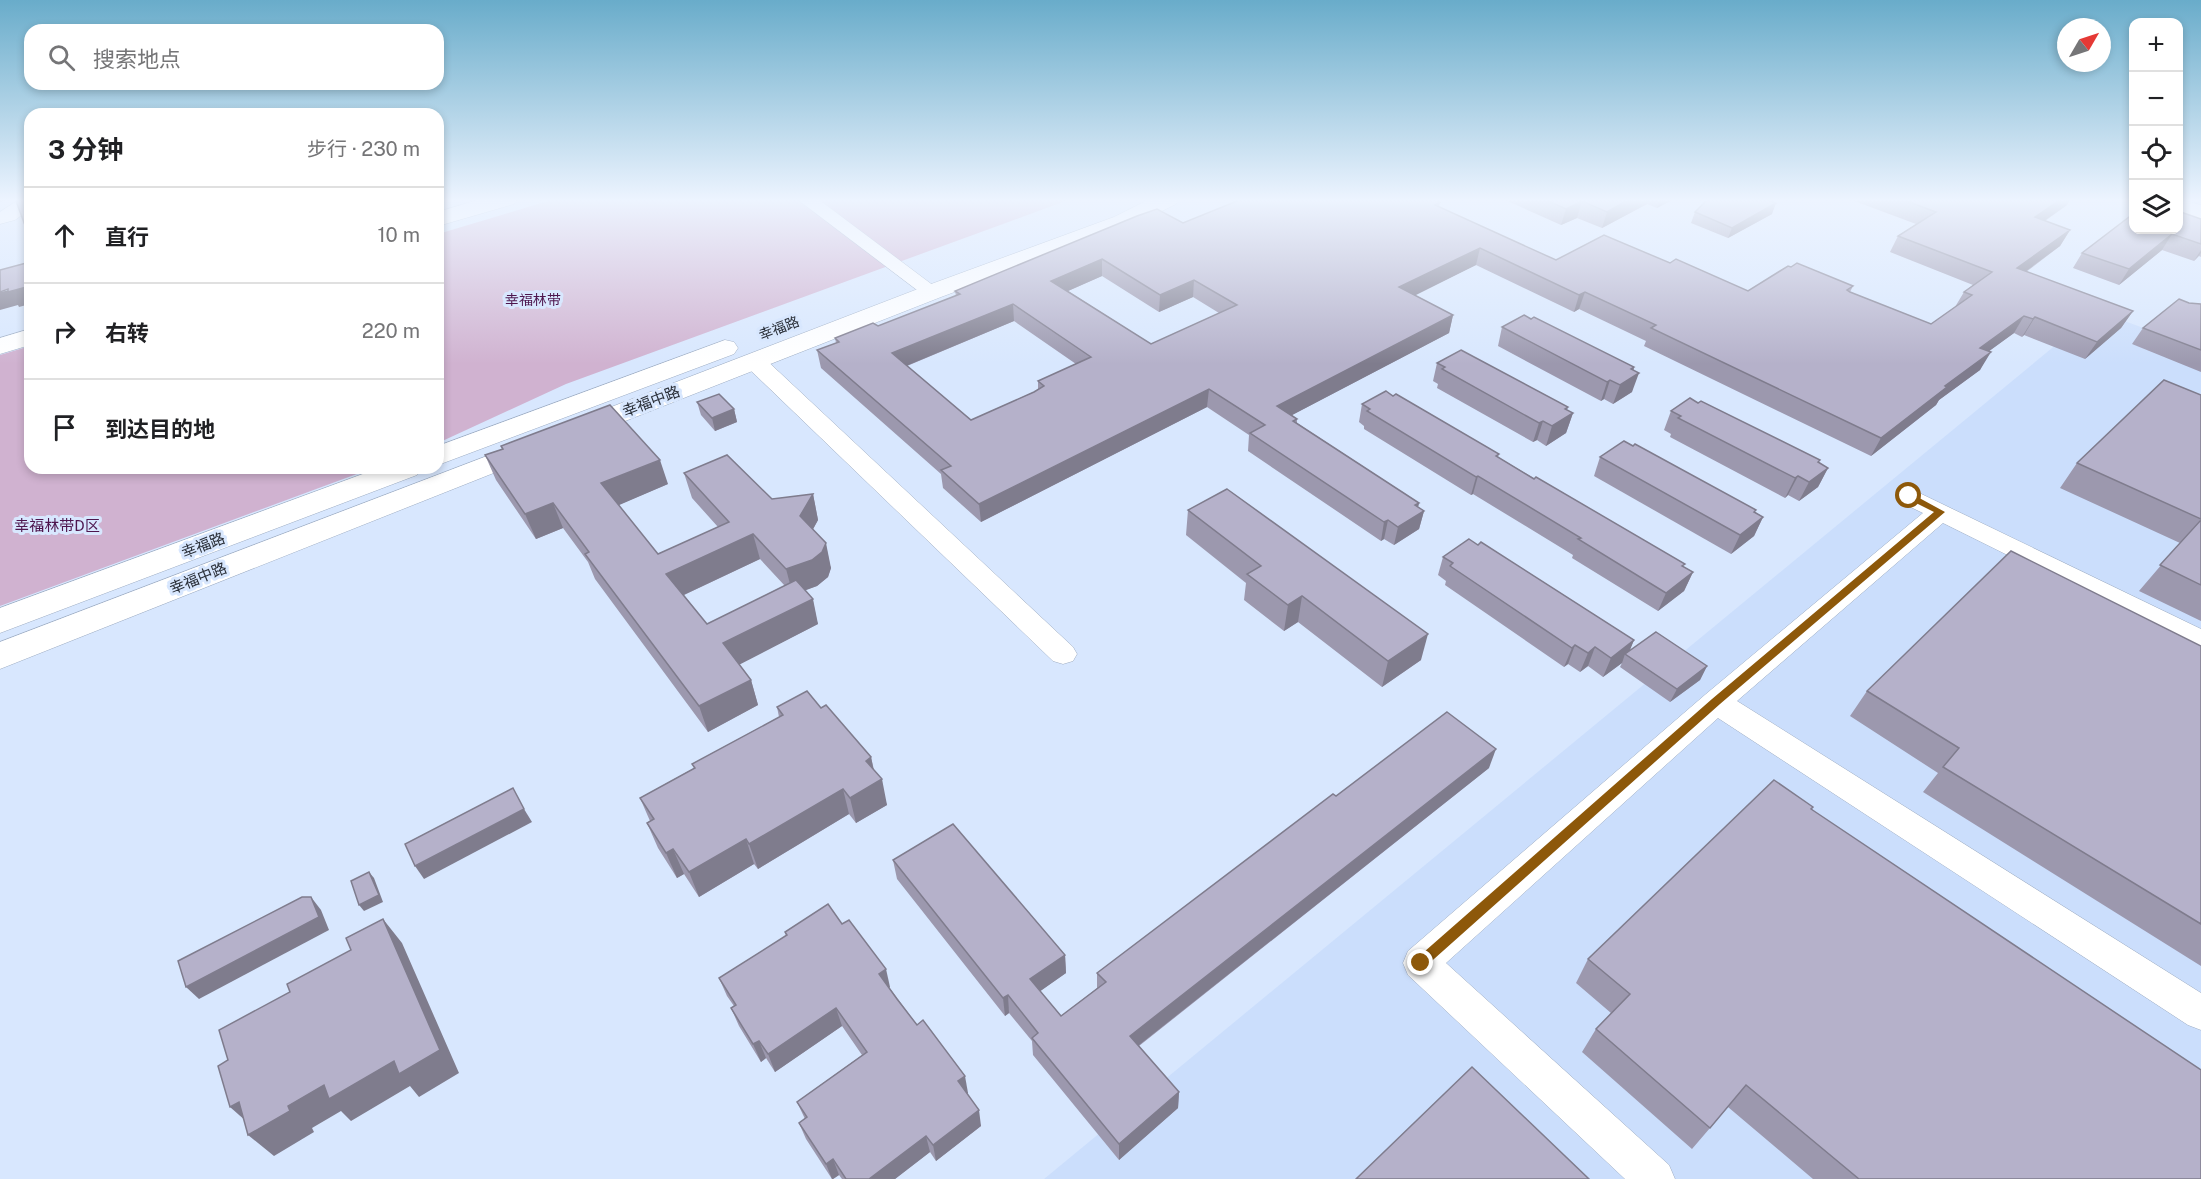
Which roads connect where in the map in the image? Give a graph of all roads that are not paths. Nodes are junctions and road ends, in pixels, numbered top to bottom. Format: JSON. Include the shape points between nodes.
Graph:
{"nodes":[{"id":1,"x":881,"y":254,"type":"edge"},
{"id":2,"x":994,"y":254,"type":"edge"},
{"id":3,"x":1021,"y":254,"type":"edge"},
{"id":4,"x":923,"y":285,"type":"junction"},
{"id":5,"x":24,"y":320,"type":"edge"},
{"id":6,"x":0,"y":327,"type":"edge"},
{"id":7,"x":24,"y":339,"type":"edge"},
{"id":8,"x":0,"y":346,"type":"edge"},
{"id":9,"x":754,"y":361,"type":"junction"},
{"id":10,"x":444,"y":454,"type":"edge"},
{"id":11,"x":391,"y":474,"type":"edge"},
{"id":12,"x":1909,"y":496,"type":"dead end"},
{"id":13,"x":1940,"y":512,"type":"junction"},
{"id":14,"x":0,"y":621,"type":"edge"},
{"id":15,"x":2201,"y":641,"type":"edge"},
{"id":16,"x":1062,"y":654,"type":"dead end"},
{"id":17,"x":0,"y":656,"type":"edge"},
{"id":18,"x":1716,"y":702,"type":"junction"},
{"id":19,"x":2201,"y":1013,"type":"edge"},
{"id":20,"x":1655,"y":1179,"type":"edge"}],
"edges":[{"from":1,"to":4,"type":"street"},
{"from":2,"to":4,"type":"main road","name":"幸福路"},
{"from":3,"to":4,"type":"main road","name":"幸福中路"},
{"from":4,"to":9,"type":"main road","name":"幸福中路"},
{"from":4,"to":10,"type":"main road","name":"幸福路"},
{"from":5,"to":6,"type":"main road"},
{"from":7,"to":8,"type":"main road"},
{"from":9,"to":16,"type":"street"},
{"from":9,"to":17,"type":"main road","name":"幸福中路"},
{"from":11,"to":14,"type":"main road","name":"幸福路"},
{"from":12,"to":13,"type":"street"},
{"from":13,"to":15,"type":"street"},
{"from":13,"to":18,"type":"street"},
{"from":18,"to":19,"type":"street"},
{"from":18,"to":20,"type":"street","via":[[1421,963]]}]}
